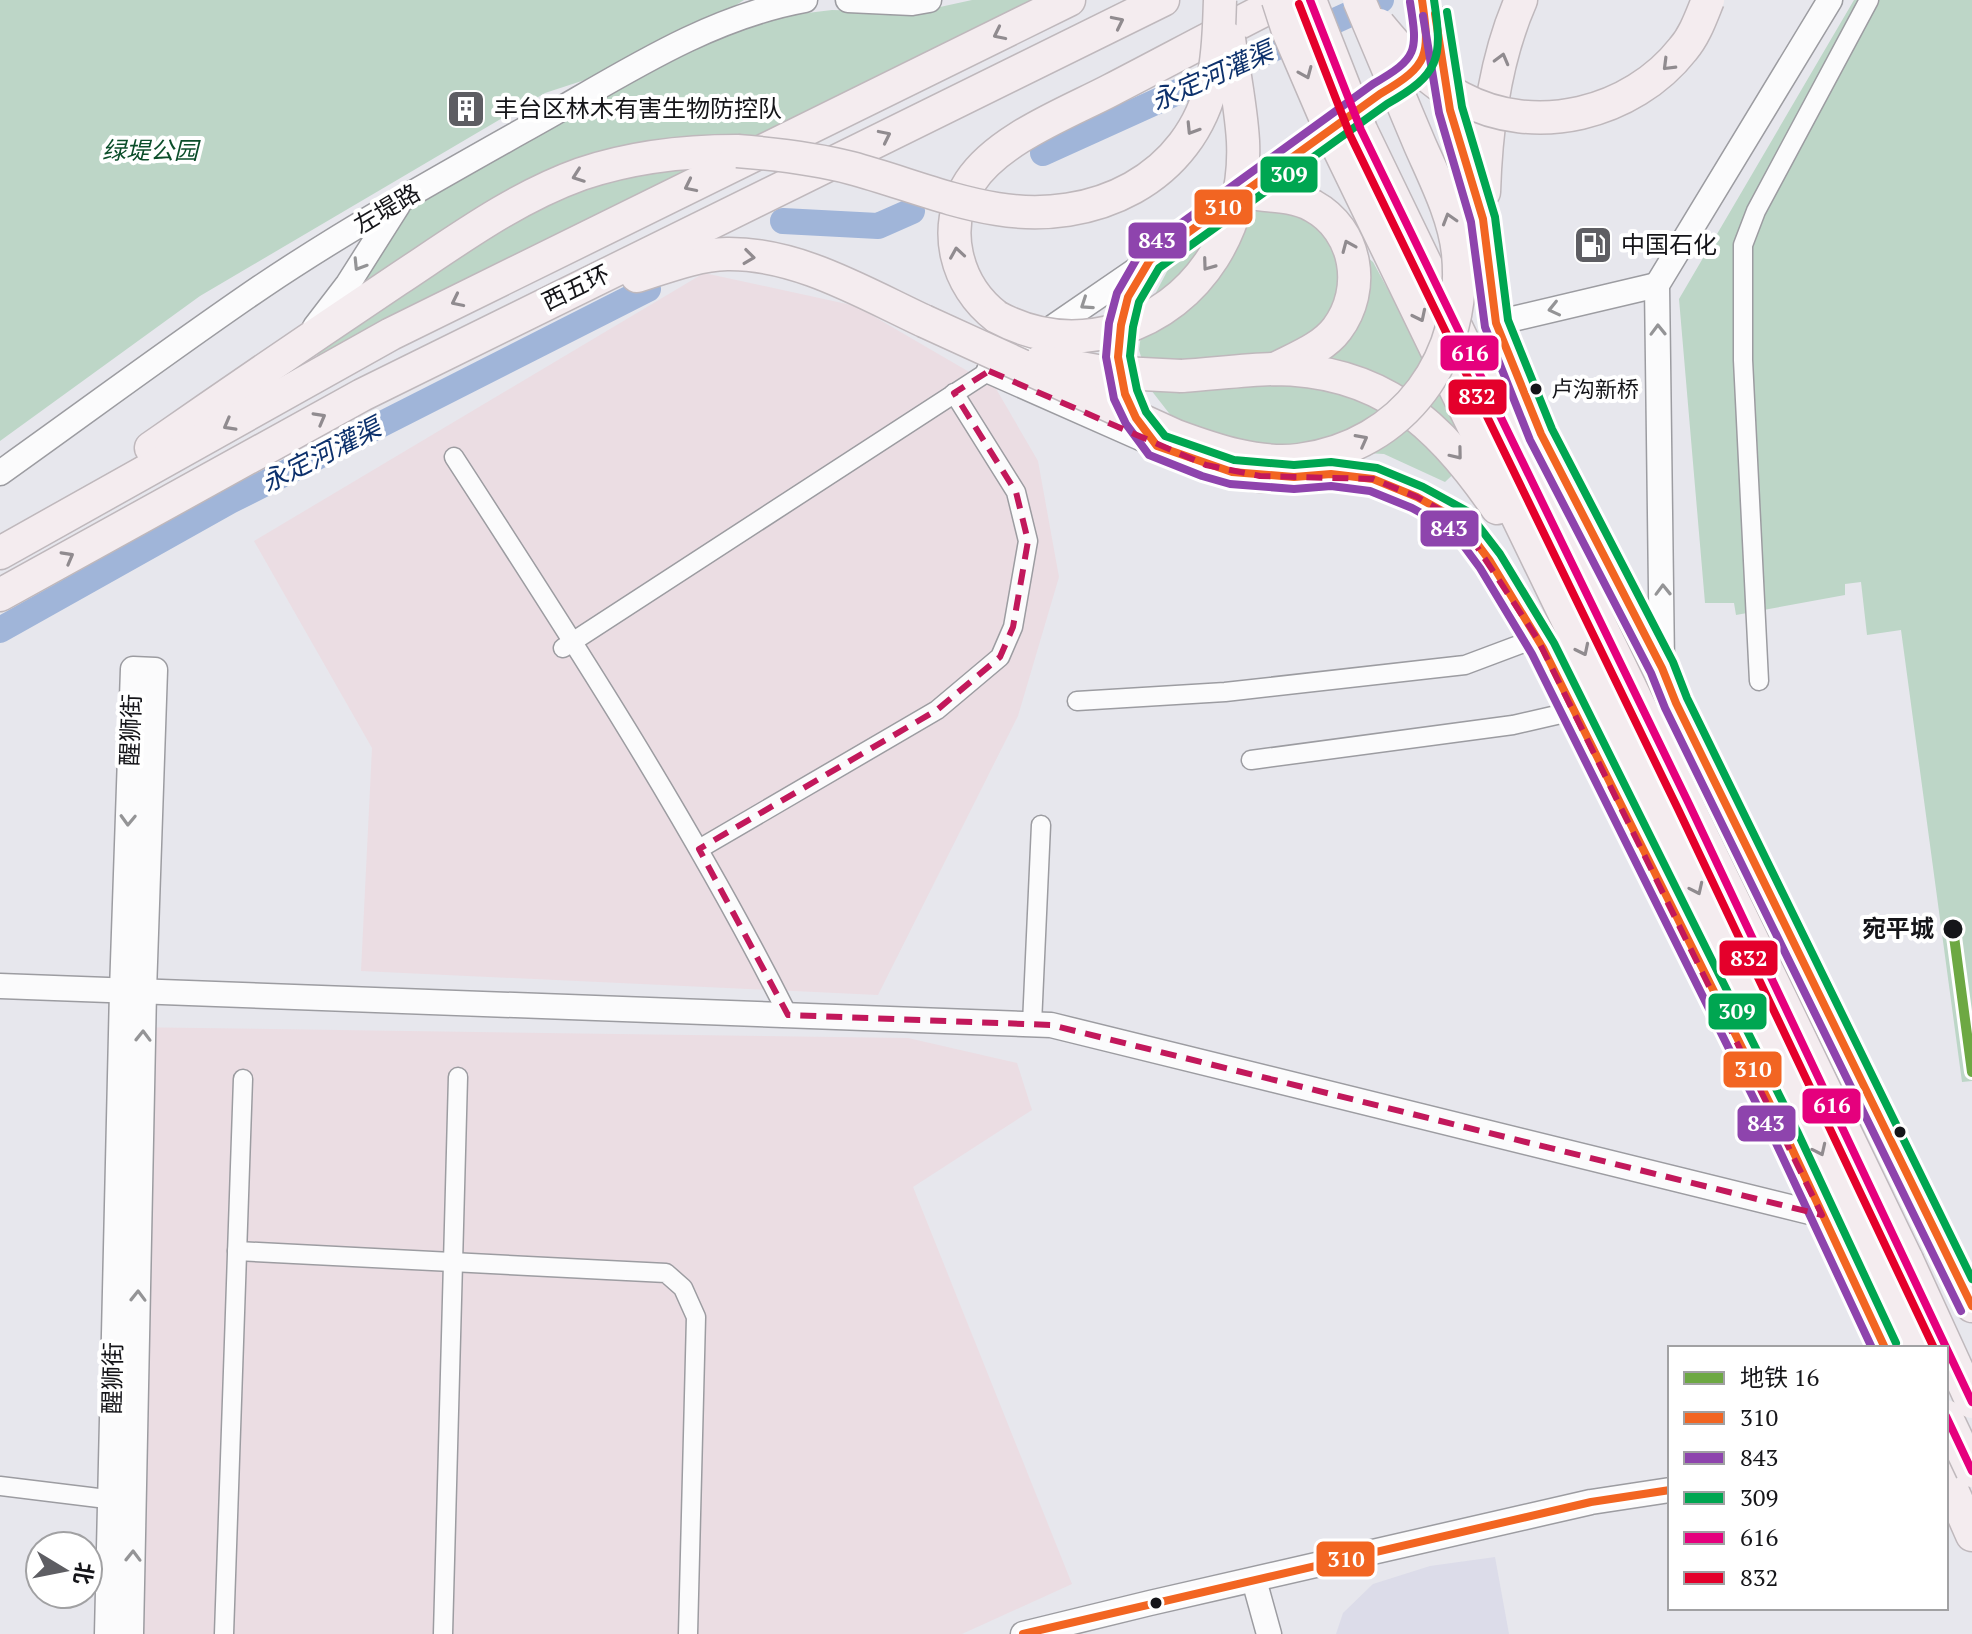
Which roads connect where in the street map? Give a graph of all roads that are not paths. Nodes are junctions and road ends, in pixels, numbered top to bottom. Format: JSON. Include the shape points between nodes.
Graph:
{"nodes":[{"id":1,"x":805,"y":0,"type":"edge"},
{"id":2,"x":848,"y":0,"type":"edge"},
{"id":3,"x":929,"y":0,"type":"edge"},
{"id":4,"x":1069,"y":0,"type":"edge"},
{"id":5,"x":1163,"y":0,"type":"edge"},
{"id":6,"x":1221,"y":0,"type":"edge"},
{"id":7,"x":1281,"y":0,"type":"edge"},
{"id":8,"x":1310,"y":0,"type":"edge"},
{"id":9,"x":1422,"y":0,"type":"edge"},
{"id":10,"x":1433,"y":0,"type":"edge"},
{"id":11,"x":1521,"y":0,"type":"edge"},
{"id":12,"x":1708,"y":0,"type":"edge"},
{"id":13,"x":1830,"y":0,"type":"edge"},
{"id":14,"x":1869,"y":0,"type":"edge"},
{"id":15,"x":1360,"y":3,"type":"edge"},
{"id":16,"x":1434,"y":38,"type":"junction"},
{"id":17,"x":1380,"y":94,"type":"junction"},
{"id":18,"x":1450,"y":110,"type":"junction"},
{"id":19,"x":1349,"y":138,"type":"junction"},
{"id":20,"x":1246,"y":193,"type":"junction"},
{"id":21,"x":401,"y":200,"type":"junction"},
{"id":22,"x":1483,"y":219,"type":"junction"},
{"id":23,"x":1150,"y":260,"type":"junction"},
{"id":24,"x":1657,"y":285,"type":"junction"},
{"id":25,"x":538,"y":306,"type":"junction"},
{"id":26,"x":1496,"y":323,"type":"junction"},
{"id":27,"x":295,"y":349,"type":"junction"},
{"id":28,"x":988,"y":360,"type":"junction"},
{"id":29,"x":1275,"y":369,"type":"junction"},
{"id":30,"x":954,"y":393,"type":"junction"},
{"id":31,"x":1157,"y":446,"type":"junction"},
{"id":32,"x":454,"y":457,"type":"dead end"},
{"id":33,"x":0,"y":473,"type":"edge"},
{"id":34,"x":0,"y":552,"type":"edge"},
{"id":35,"x":0,"y":595,"type":"edge"},
{"id":36,"x":1561,"y":603,"type":"junction"},
{"id":37,"x":1537,"y":638,"type":"junction"},
{"id":38,"x":569,"y":645,"type":"junction"},
{"id":39,"x":1662,"y":668,"type":"junction"},
{"id":40,"x":1759,"y":681,"type":"dead end"},
{"id":41,"x":1077,"y":701,"type":"dead end"},
{"id":42,"x":1676,"y":703,"type":"junction"},
{"id":43,"x":1575,"y":714,"type":"junction"},
{"id":44,"x":1251,"y":760,"type":"dead end"},
{"id":45,"x":1643,"y":775,"type":"junction"},
{"id":46,"x":1677,"y":802,"type":"junction"},
{"id":47,"x":1041,"y":825,"type":"dead end"},
{"id":48,"x":699,"y":849,"type":"junction"},
{"id":49,"x":0,"y":986,"type":"edge"},
{"id":50,"x":133,"y":991,"type":"junction"},
{"id":51,"x":788,"y":1015,"type":"junction"},
{"id":52,"x":1032,"y":1024,"type":"junction"},
{"id":53,"x":458,"y":1077,"type":"dead end"},
{"id":54,"x":243,"y":1079,"type":"dead end"},
{"id":55,"x":1822,"y":1215,"type":"junction"},
{"id":56,"x":237,"y":1251,"type":"junction"},
{"id":57,"x":453,"y":1262,"type":"junction"},
{"id":58,"x":1971,"y":1304,"type":"edge"},
{"id":59,"x":1884,"y":1346,"type":"edge"},
{"id":60,"x":1889,"y":1346,"type":"edge"},
{"id":61,"x":1913,"y":1346,"type":"edge"},
{"id":62,"x":1946,"y":1346,"type":"edge"},
{"id":63,"x":1948,"y":1350,"type":"edge"},
{"id":64,"x":1972,"y":1402,"type":"edge"},
{"id":65,"x":1948,"y":1420,"type":"edge"},
{"id":66,"x":1972,"y":1435,"type":"edge"},
{"id":67,"x":1948,"y":1448,"type":"edge"},
{"id":68,"x":1972,"y":1471,"type":"edge"},
{"id":69,"x":1948,"y":1481,"type":"edge"},
{"id":70,"x":0,"y":1486,"type":"edge"},
{"id":71,"x":1668,"y":1490,"type":"edge"},
{"id":72,"x":122,"y":1501,"type":"junction"},
{"id":73,"x":1972,"y":1535,"type":"edge"},
{"id":74,"x":1254,"y":1580,"type":"junction"},
{"id":75,"x":107,"y":1634,"type":"edge"},
{"id":76,"x":131,"y":1634,"type":"edge"},
{"id":77,"x":224,"y":1634,"type":"edge"},
{"id":78,"x":443,"y":1634,"type":"edge"},
{"id":79,"x":688,"y":1634,"type":"edge"},
{"id":80,"x":1023,"y":1634,"type":"edge"},
{"id":81,"x":1269,"y":1634,"type":"edge"}],
"edges":[{"from":1,"to":21,"type":"street","name":"左堤路","via":[[715,26]]},
{"from":2,"to":3,"type":"street"},
{"from":4,"to":34,"type":"highway","name":"西五环","one_way":true,"via":[[391,334]]},
{"from":25,"to":5,"type":"highway","name":"西五环","one_way":true},
{"from":6,"to":7,"type":"highway","one_way":true,"bridge":true,"via":[[1239,100],[1243,143],[1235,209],[1215,256],[1164,311],[1113,331],[1066,338],[1035,334],[997,317],[971,291],[955,250],[959,204],[970,181],[1029,133]]},
{"from":6,"to":27,"type":"highway","one_way":true,"bridge":true,"via":[[1213,81],[1199,118],[1156,173],[1110,200],[1058,212],[997,209],[821,162],[737,151],[664,155],[545,189],[467,233]]},
{"from":7,"to":19,"type":"highway","one_way":true,"bridge":true,"via":[[1288,31]]},
{"from":8,"to":19,"type":"highway","bridge":true},
{"from":9,"to":16,"type":"highway"},
{"from":10,"to":16,"type":"highway"},
{"from":22,"to":11,"type":"highway","one_way":true,"via":[[1492,106]]},
{"from":12,"to":15,"type":"highway","one_way":true,"bridge":true,"via":[[1685,47],[1648,84],[1602,108],[1560,117],[1483,108],[1436,84]]},
{"from":13,"to":24,"type":"street"},
{"from":14,"to":40,"type":"street","via":[[1743,245],[1743,360]]},
{"from":28,"to":15,"type":"highway","one_way":true,"bridge":true,"via":[[1213,450],[1255,458],[1297,460],[1338,452],[1405,411],[1449,343],[1459,284],[1458,251],[1451,220]]},
{"from":16,"to":17,"type":"highway","via":[[1408,78]]},
{"from":16,"to":18,"type":"highway"},
{"from":17,"to":18,"type":"highway","via":[[1417,93]]},
{"from":17,"to":20,"type":"highway"},
{"from":18,"to":22,"type":"highway"},
{"from":19,"to":36,"type":"highway","one_way":true},
{"from":19,"to":46,"type":"highway"},
{"from":20,"to":23,"type":"highway"},
{"from":29,"to":20,"type":"highway","one_way":true,"via":[[1337,330],[1355,281],[1353,255],[1345,236],[1312,205]]},
{"from":21,"to":27,"type":"street","one_way":true,"via":[[348,284]]},
{"from":21,"to":33,"type":"street","name":"左堤路","via":[[263,286]]},
{"from":22,"to":26,"type":"highway"},
{"from":23,"to":28,"type":"street","one_way":true},
{"from":23,"to":31,"type":"highway","via":[[1128,297],[1118,357],[1125,394]]},
{"from":24,"to":26,"type":"street","one_way":true},
{"from":39,"to":24,"type":"street","one_way":true},
{"from":25,"to":28,"type":"highway","one_way":true,"bridge":true,"via":[[692,259],[727,254],[769,259],[816,271],[924,321]]},
{"from":35,"to":25,"type":"highway","name":"西五环","one_way":true,"via":[[362,395]]},
{"from":26,"to":39,"type":"highway","via":[[1541,434]]},
{"from":27,"to":34,"type":"highway"},
{"from":28,"to":29,"type":"highway","bridge":true,"via":[[1181,376]]},
{"from":28,"to":30,"type":"street"},
{"from":28,"to":31,"type":"street"},
{"from":29,"to":36,"type":"highway","one_way":true,"via":[[1361,385],[1401,402],[1424,420],[1478,480]]},
{"from":30,"to":38,"type":"street"},
{"from":30,"to":48,"type":"street","via":[[1016,492],[1028,541],[1013,627],[1000,657],[937,710]]},
{"from":31,"to":37,"type":"highway","via":[[1232,472],[1373,479],[1417,497],[1460,521]]},
{"from":32,"to":38,"type":"street"},
{"from":36,"to":45,"type":"highway","one_way":true},
{"from":37,"to":41,"type":"street","via":[[1465,665],[1225,692]]},
{"from":37,"to":43,"type":"highway"},
{"from":38,"to":48,"type":"street"},
{"from":39,"to":42,"type":"highway"},
{"from":42,"to":46,"type":"highway"},
{"from":42,"to":58,"type":"highway"},
{"from":43,"to":44,"type":"street"},
{"from":43,"to":45,"type":"highway"},
{"from":43,"to":55,"type":"highway"},
{"from":45,"to":46,"type":"highway"},
{"from":46,"to":61,"type":"highway","one_way":true,"bridge":true},
{"from":46,"to":62,"type":"highway","bridge":true},
{"from":47,"to":52,"type":"street"},
{"from":48,"to":51,"type":"street"},
{"from":49,"to":50,"type":"street"},
{"from":50,"to":50,"type":"street","name":"醒狮街","one_way":true,"via":[[155,670],[133,669]]},
{"from":50,"to":51,"type":"street"},
{"from":50,"to":72,"type":"street","name":"醒狮街"},
{"from":51,"to":52,"type":"street"},
{"from":52,"to":55,"type":"street"},
{"from":53,"to":57,"type":"street"},
{"from":54,"to":56,"type":"street"},
{"from":55,"to":59,"type":"highway"},
{"from":56,"to":57,"type":"street"},
{"from":56,"to":77,"type":"street"},
{"from":57,"to":78,"type":"street"},
{"from":57,"to":79,"type":"street","via":[[666,1273],[683,1288],[696,1317]]},
{"from":58,"to":60,"type":"street"},
{"from":63,"to":64,"type":"highway","bridge":true},
{"from":65,"to":68,"type":"highway","bridge":true},
{"from":66,"to":67,"type":"street"},
{"from":69,"to":73,"type":"highway"},
{"from":70,"to":72,"type":"street"},
{"from":71,"to":74,"type":"street","via":[[1591,1502]]},
{"from":72,"to":75,"type":"street","name":"醒狮街"},
{"from":76,"to":72,"type":"street","name":"醒狮街","one_way":true},
{"from":74,"to":80,"type":"street"},
{"from":74,"to":81,"type":"street"}]}
